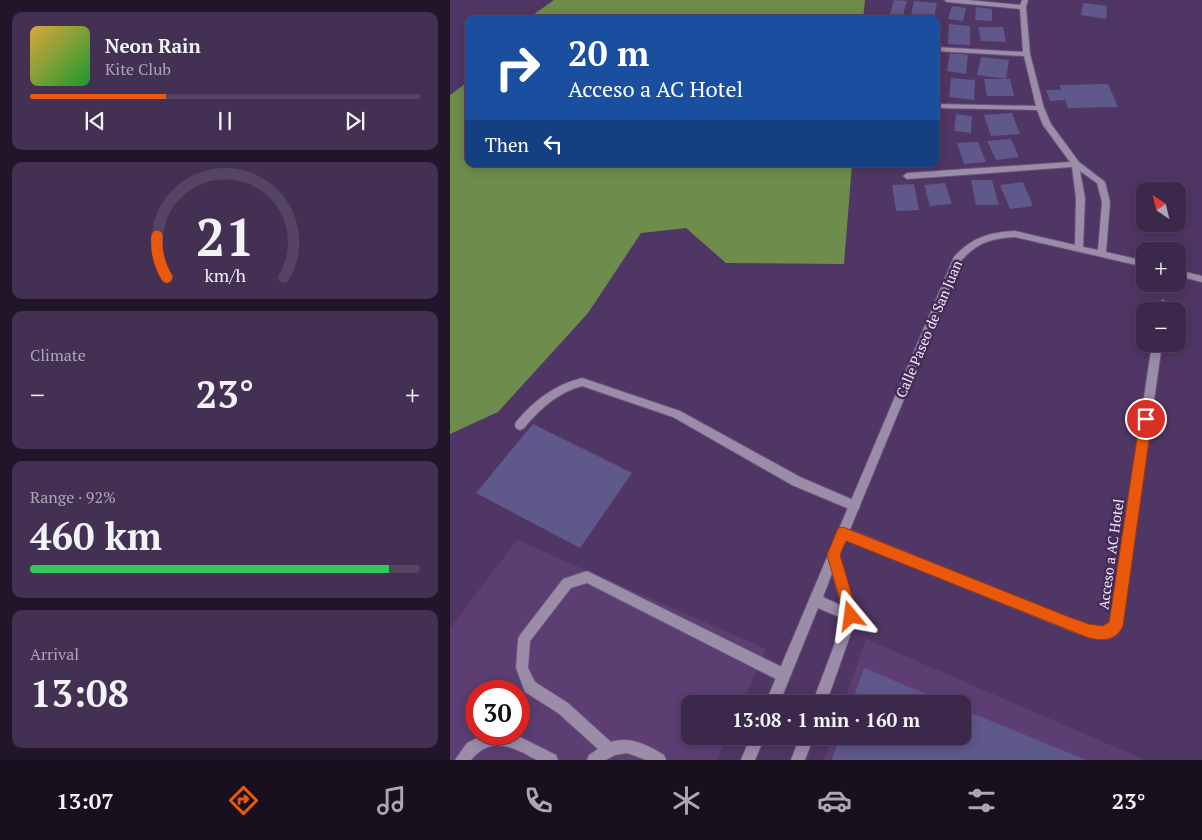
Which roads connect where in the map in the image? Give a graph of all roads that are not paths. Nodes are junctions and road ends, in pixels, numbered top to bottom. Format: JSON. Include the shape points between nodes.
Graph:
{"nodes":[{"id":1,"x":948,"y":0,"type":"edge"},
{"id":2,"x":1024,"y":3,"type":"edge"},
{"id":3,"x":940,"y":49,"type":"edge"},
{"id":4,"x":1027,"y":54,"type":"junction"},
{"id":5,"x":940,"y":106,"type":"edge"},
{"id":6,"x":1040,"y":108,"type":"junction"},
{"id":7,"x":1076,"y":164,"type":"junction"},
{"id":8,"x":907,"y":176,"type":"dead end"},
{"id":9,"x":1079,"y":247,"type":"junction"},
{"id":10,"x":1102,"y":252,"type":"junction"},
{"id":11,"x":1136,"y":261,"type":"edge"},
{"id":12,"x":1186,"y":275,"type":"edge"},
{"id":13,"x":1202,"y":279,"type":"edge"},
{"id":14,"x":1156,"y":352,"type":"edge"},
{"id":15,"x":520,"y":425,"type":"dead end"},
{"id":16,"x":854,"y":506,"type":"junction"},
{"id":17,"x":843,"y":533,"type":"junction"},
{"id":18,"x":833,"y":555,"type":"junction"},
{"id":19,"x":815,"y":600,"type":"junction"},
{"id":20,"x":851,"y":616,"type":"junction"},
{"id":21,"x":784,"y":675,"type":"junction"},
{"id":22,"x":776,"y":695,"type":"edge"},
{"id":23,"x":822,"y":695,"type":"edge"},
{"id":24,"x":754,"y":745,"type":"edge"},
{"id":25,"x":804,"y":745,"type":"edge"},
{"id":26,"x":608,"y":749,"type":"junction"},
{"id":27,"x":462,"y":760,"type":"edge"},
{"id":28,"x":551,"y":760,"type":"edge"},
{"id":29,"x":594,"y":760,"type":"edge"},
{"id":30,"x":659,"y":760,"type":"edge"},
{"id":31,"x":748,"y":760,"type":"edge"},
{"id":32,"x":798,"y":760,"type":"edge"}],
"edges":[{"from":1,"to":2,"type":"street"},
{"from":2,"to":4,"type":"street"},
{"from":3,"to":4,"type":"street"},
{"from":4,"to":6,"type":"street"},
{"from":5,"to":6,"type":"street"},
{"from":6,"to":7,"type":"street","via":[[1047,125]]},
{"from":7,"to":8,"type":"street"},
{"from":7,"to":9,"type":"street","via":[[1081,209]]},
{"from":7,"to":10,"type":"street","via":[[1102,182],[1106,202]]},
{"from":9,"to":10,"type":"street","name":"Calle Paseo de San Juan"},
{"from":9,"to":16,"type":"street","name":"Calle Paseo de San Juan","via":[[1015,234],[997,234],[966,247],[957,259]]},
{"from":10,"to":11,"type":"street","name":"Calle Paseo de San Juan"},
{"from":12,"to":13,"type":"street"},
{"from":14,"to":17,"type":"street","name":"Acceso a AC Hotel","via":[[1116,626],[1105,634],[1069,624]]},
{"from":15,"to":16,"type":"street","via":[[551,393],[582,382],[676,414],[796,481]]},
{"from":16,"to":17,"type":"street","name":"Calle Paseo de San Juan"},
{"from":17,"to":18,"type":"street","name":"Calle Paseo de San Juan"},
{"from":18,"to":19,"type":"street","name":"Calle Paseo de San Juan"},
{"from":18,"to":20,"type":"street"},
{"from":19,"to":20,"type":"street"},
{"from":19,"to":21,"type":"street","name":"Calle Paseo de San Juan"},
{"from":20,"to":23,"type":"street"},
{"from":21,"to":22,"type":"street","name":"Calle Paseo de San Juan"},
{"from":21,"to":26,"type":"street","via":[[587,577],[566,582],[524,639],[522,668],[530,687],[563,708]]},
{"from":24,"to":31,"type":"street"},
{"from":25,"to":32,"type":"street"},
{"from":26,"to":29,"type":"street"},
{"from":26,"to":30,"type":"street","via":[[632,745]]},
{"from":27,"to":28,"type":"street","via":[[471,747],[492,738],[510,738]]}]}
